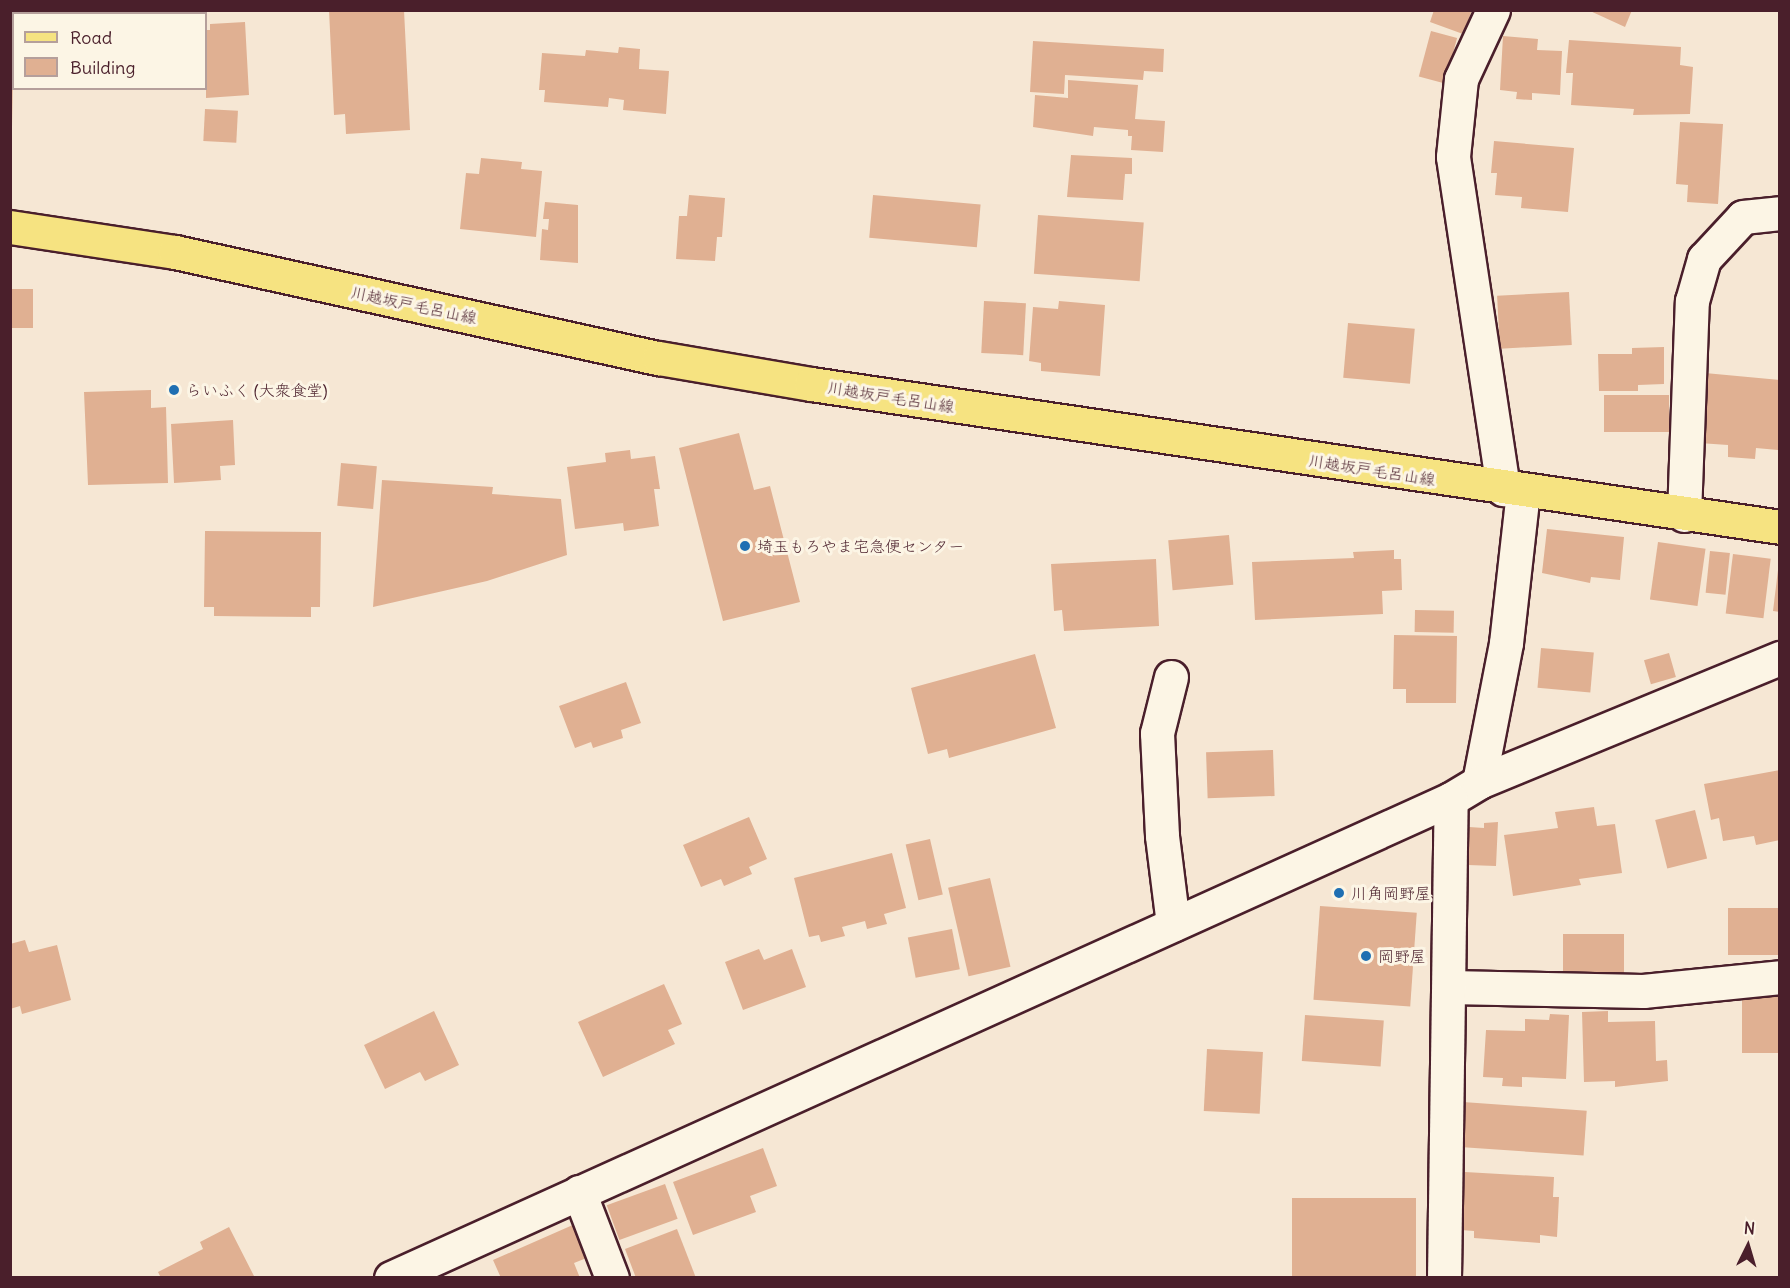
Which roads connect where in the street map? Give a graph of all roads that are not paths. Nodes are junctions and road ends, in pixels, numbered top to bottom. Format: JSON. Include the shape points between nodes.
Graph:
{"nodes":[{"id":1,"x":1492,"y":10,"type":"edge"},
{"id":2,"x":1779,"y":213,"type":"edge"},
{"id":3,"x":10,"y":227,"type":"edge"},
{"id":4,"x":1513,"y":490,"type":"junction"},
{"id":5,"x":1684,"y":515,"type":"junction"},
{"id":6,"x":1779,"y":527,"type":"edge"},
{"id":7,"x":1779,"y":658,"type":"edge"},
{"id":8,"x":1171,"y":677,"type":"dead end"},
{"id":9,"x":1479,"y":782,"type":"junction"},
{"id":10,"x":1451,"y":799,"type":"junction"},
{"id":11,"x":1173,"y":924,"type":"junction"},
{"id":12,"x":1779,"y":977,"type":"edge"},
{"id":13,"x":1449,"y":987,"type":"junction"},
{"id":14,"x":579,"y":1192,"type":"junction"},
{"id":15,"x":391,"y":1278,"type":"edge"},
{"id":16,"x":612,"y":1278,"type":"edge"},
{"id":17,"x":1444,"y":1278,"type":"edge"}],
"edges":[{"from":1,"to":4,"type":"street","via":[[1461,79],[1453,157]]},
{"from":2,"to":5,"type":"street","via":[[1743,217],[1704,260],[1692,301]]},
{"from":3,"to":4,"type":"main road","name":"川越坂戸毛呂山線","via":[[175,252],[694,364]]},
{"from":4,"to":5,"type":"main road","name":"川越坂戸毛呂山線"},
{"from":4,"to":9,"type":"street","via":[[1506,643]]},
{"from":5,"to":6,"type":"main road","name":"川越坂戸毛呂山線"},
{"from":7,"to":9,"type":"street"},
{"from":8,"to":11,"type":"street","via":[[1157,732],[1162,836]]},
{"from":9,"to":10,"type":"street"},
{"from":10,"to":11,"type":"street"},
{"from":10,"to":13,"type":"street"},
{"from":11,"to":14,"type":"street"},
{"from":12,"to":13,"type":"street","via":[[1643,991]]},
{"from":13,"to":17,"type":"street"},
{"from":14,"to":15,"type":"street"},
{"from":14,"to":16,"type":"street"}]}
